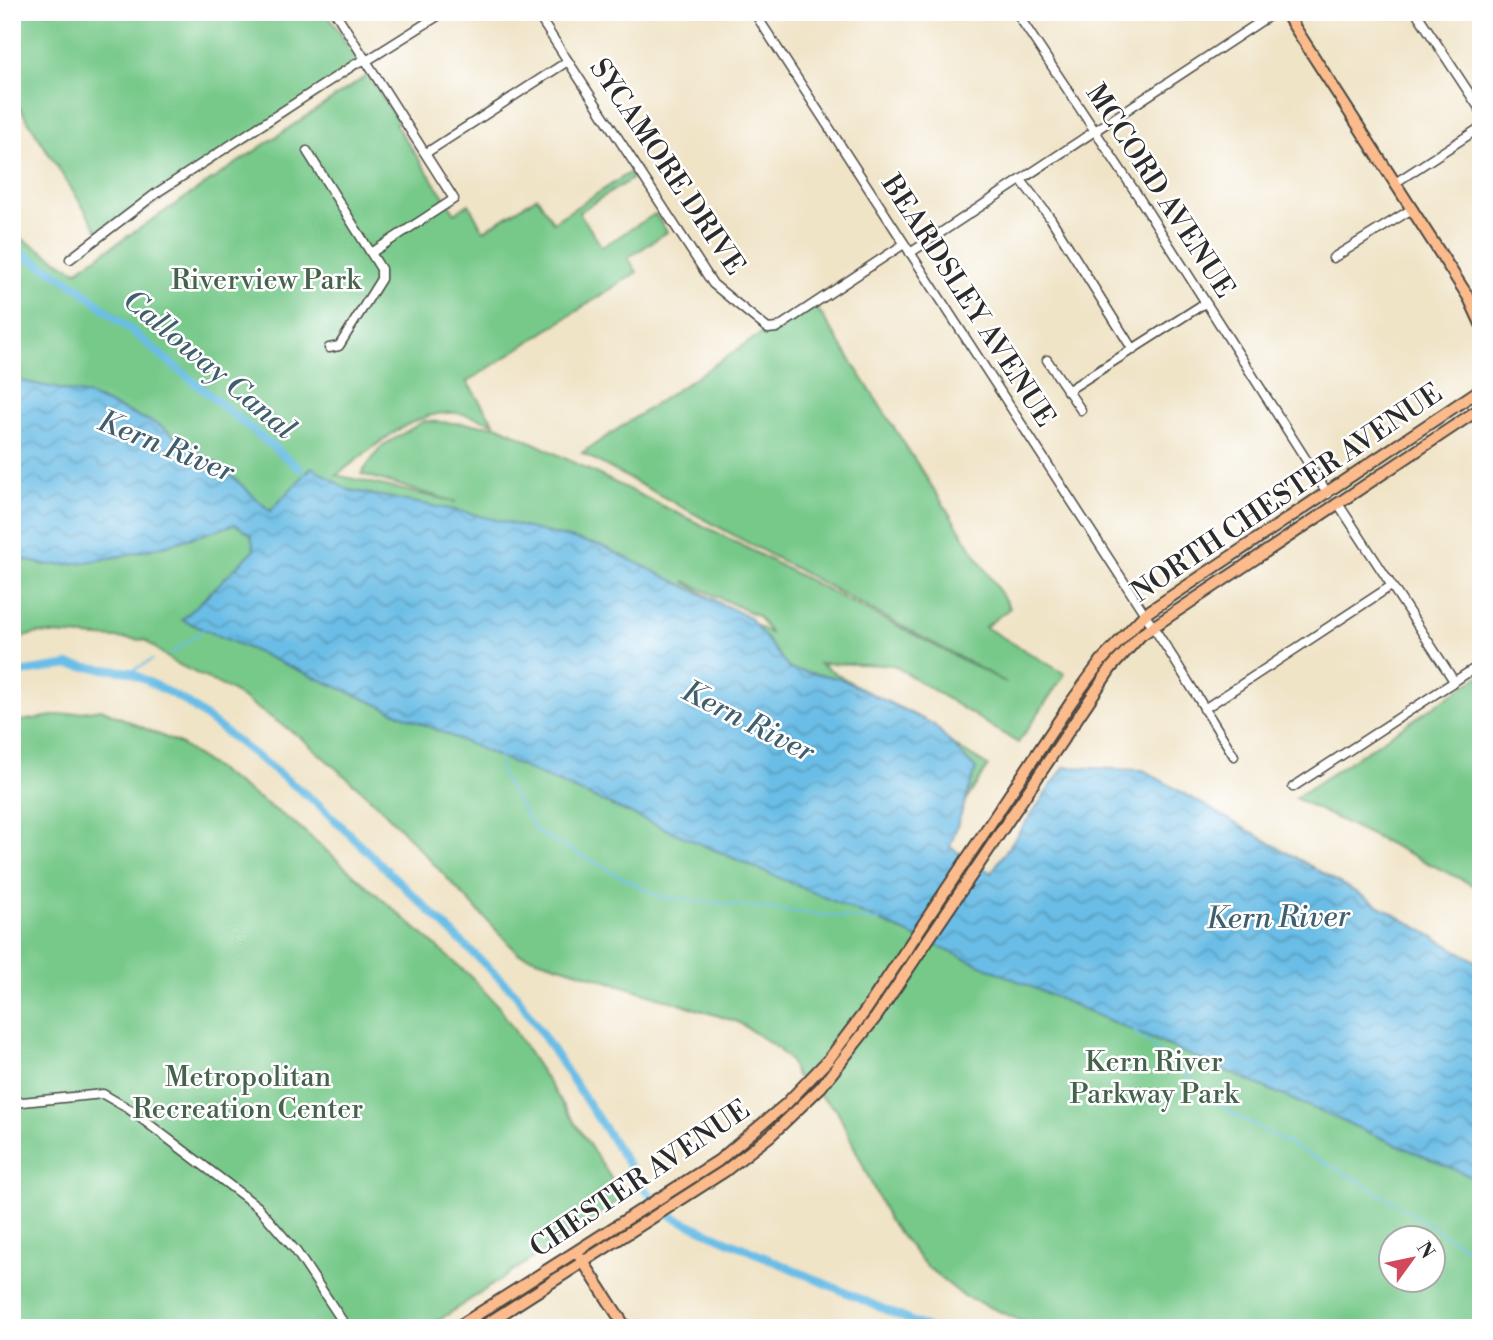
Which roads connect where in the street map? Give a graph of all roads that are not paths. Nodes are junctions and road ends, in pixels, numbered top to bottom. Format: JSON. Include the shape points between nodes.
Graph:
{"nodes":[{"id":1,"x":335,"y":12,"type":"edge"},
{"id":2,"x":444,"y":12,"type":"edge"},
{"id":3,"x":536,"y":12,"type":"edge"},
{"id":4,"x":754,"y":12,"type":"edge"},
{"id":5,"x":1016,"y":12,"type":"edge"},
{"id":6,"x":1275,"y":12,"type":"edge"},
{"id":7,"x":1285,"y":12,"type":"edge"},
{"id":8,"x":1416,"y":12,"type":"edge"},
{"id":9,"x":365,"y":60,"type":"junction"},
{"id":10,"x":568,"y":61,"type":"junction"},
{"id":11,"x":1481,"y":111,"type":"edge"},
{"id":12,"x":1481,"y":127,"type":"edge"},
{"id":13,"x":1094,"y":132,"type":"junction"},
{"id":14,"x":307,"y":151,"type":"dead end"},
{"id":15,"x":426,"y":153,"type":"junction"},
{"id":16,"x":1021,"y":180,"type":"junction"},
{"id":17,"x":1395,"y":183,"type":"junction"},
{"id":18,"x":1412,"y":209,"type":"junction"},
{"id":19,"x":904,"y":244,"type":"junction"},
{"id":20,"x":371,"y":253,"type":"junction"},
{"id":21,"x":910,"y":253,"type":"junction"},
{"id":22,"x":70,"y":258,"type":"dead end"},
{"id":23,"x":1333,"y":258,"type":"dead end"},
{"id":24,"x":1469,"y":298,"type":"junction"},
{"id":25,"x":1205,"y":303,"type":"junction"},
{"id":26,"x":1481,"y":309,"type":"edge"},
{"id":27,"x":1481,"y":324,"type":"edge"},
{"id":28,"x":329,"y":348,"type":"dead end"},
{"id":29,"x":1133,"y":350,"type":"junction"},
{"id":30,"x":1046,"y":360,"type":"dead end"},
{"id":31,"x":1481,"y":389,"type":"edge"},
{"id":32,"x":1067,"y":391,"type":"junction"},
{"id":33,"x":1481,"y":408,"type":"edge"},
{"id":34,"x":1081,"y":410,"type":"dead end"},
{"id":35,"x":1350,"y":478,"type":"junction"},
{"id":36,"x":1328,"y":494,"type":"junction"},
{"id":37,"x":1339,"y":505,"type":"junction"},
{"id":38,"x":1307,"y":526,"type":"junction"},
{"id":39,"x":1391,"y":586,"type":"junction"},
{"id":40,"x":1145,"y":614,"type":"junction"},
{"id":41,"x":1153,"y":626,"type":"junction"},
{"id":42,"x":1481,"y":664,"type":"edge"},
{"id":43,"x":1454,"y":681,"type":"junction"},
{"id":44,"x":1204,"y":709,"type":"junction"},
{"id":45,"x":1234,"y":756,"type":"dead end"},
{"id":46,"x":1293,"y":787,"type":"dead end"},
{"id":47,"x":977,"y":844,"type":"joint"},
{"id":48,"x":982,"y":860,"type":"joint"},
{"id":49,"x":12,"y":1103,"type":"edge"},
{"id":50,"x":576,"y":1251,"type":"junction"},
{"id":51,"x":583,"y":1262,"type":"junction"},
{"id":52,"x":346,"y":1328,"type":"edge"},
{"id":53,"x":456,"y":1328,"type":"edge"},
{"id":54,"x":480,"y":1328,"type":"edge"},
{"id":55,"x":626,"y":1328,"type":"edge"}],
"edges":[{"from":1,"to":9,"type":"street"},
{"from":2,"to":9,"type":"street"},
{"from":3,"to":10,"type":"street","name":"SYCAMORE DRIVE"},
{"from":4,"to":19,"type":"street","name":"BEARDSLEY AVENUE"},
{"from":5,"to":13,"type":"street","name":"MCCORD AVENUE"},
{"from":6,"to":13,"type":"street"},
{"from":7,"to":17,"type":"main road"},
{"from":8,"to":11,"type":"street"},
{"from":9,"to":15,"type":"street"},
{"from":9,"to":22,"type":"street","via":[[158,191]]},
{"from":10,"to":15,"type":"street"},
{"from":10,"to":19,"type":"street","name":"SYCAMORE DRIVE","via":[[713,284],[768,329],[777,328]]},
{"from":12,"to":17,"type":"street"},
{"from":13,"to":16,"type":"street"},
{"from":13,"to":25,"type":"street","name":"MCCORD AVENUE"},
{"from":14,"to":20,"type":"street"},
{"from":15,"to":20,"type":"street","via":[[454,199]]},
{"from":16,"to":21,"type":"street"},
{"from":16,"to":29,"type":"street","via":[[1051,219]]},
{"from":17,"to":18,"type":"main road"},
{"from":18,"to":23,"type":"street"},
{"from":18,"to":24,"type":"main road"},
{"from":19,"to":21,"type":"street","name":"BEARDSLEY AVENUE"},
{"from":20,"to":28,"type":"street","via":[[381,269],[381,279],[339,346]]},
{"from":21,"to":40,"type":"street","name":"BEARDSLEY AVENUE"},
{"from":24,"to":26,"type":"main road"},
{"from":24,"to":27,"type":"main road"},
{"from":25,"to":29,"type":"street"},
{"from":25,"to":36,"type":"street","name":"MCCORD AVENUE"},
{"from":29,"to":32,"type":"street"},
{"from":30,"to":32,"type":"street"},
{"from":31,"to":35,"type":"main road","name":"NORTH CHESTER AVENUE"},
{"from":32,"to":34,"type":"street"},
{"from":33,"to":37,"type":"main road","name":"NORTH CHESTER AVENUE"},
{"from":35,"to":36,"type":"main road","name":"NORTH CHESTER AVENUE"},
{"from":35,"to":37,"type":"main road","via":[[1337,497]]},
{"from":36,"to":38,"type":"main road"},
{"from":36,"to":40,"type":"main road","name":"NORTH CHESTER AVENUE"},
{"from":37,"to":38,"type":"main road","name":"NORTH CHESTER AVENUE"},
{"from":37,"to":39,"type":"street"},
{"from":38,"to":41,"type":"main road","name":"NORTH CHESTER AVENUE"},
{"from":39,"to":43,"type":"street"},
{"from":39,"to":44,"type":"street"},
{"from":40,"to":41,"type":"street","name":"BEARDSLEY AVENUE"},
{"from":40,"to":47,"type":"main road","name":"NORTH CHESTER AVENUE","via":[[1094,671]]},
{"from":41,"to":44,"type":"street","name":"BEARDSLEY AVENUE"},
{"from":41,"to":48,"type":"main road","name":"NORTH CHESTER AVENUE","via":[[1111,668]]},
{"from":42,"to":43,"type":"street"},
{"from":43,"to":46,"type":"street"},
{"from":44,"to":45,"type":"street","name":"BEARDSLEY AVENUE"},
{"from":47,"to":50,"type":"main road","name":"CHESTER AVENUE","via":[[845,1040],[786,1104],[718,1161]]},
{"from":48,"to":51,"type":"main road","name":"CHESTER AVENUE","via":[[855,1048],[795,1114],[725,1171]]},
{"from":49,"to":52,"type":"street","via":[[103,1094],[129,1109],[258,1208],[296,1251]]},
{"from":50,"to":51,"type":"main road"},
{"from":50,"to":53,"type":"main road","name":"CHESTER AVENUE"},
{"from":51,"to":54,"type":"main road","name":"CHESTER AVENUE"},
{"from":51,"to":55,"type":"main road"}]}
